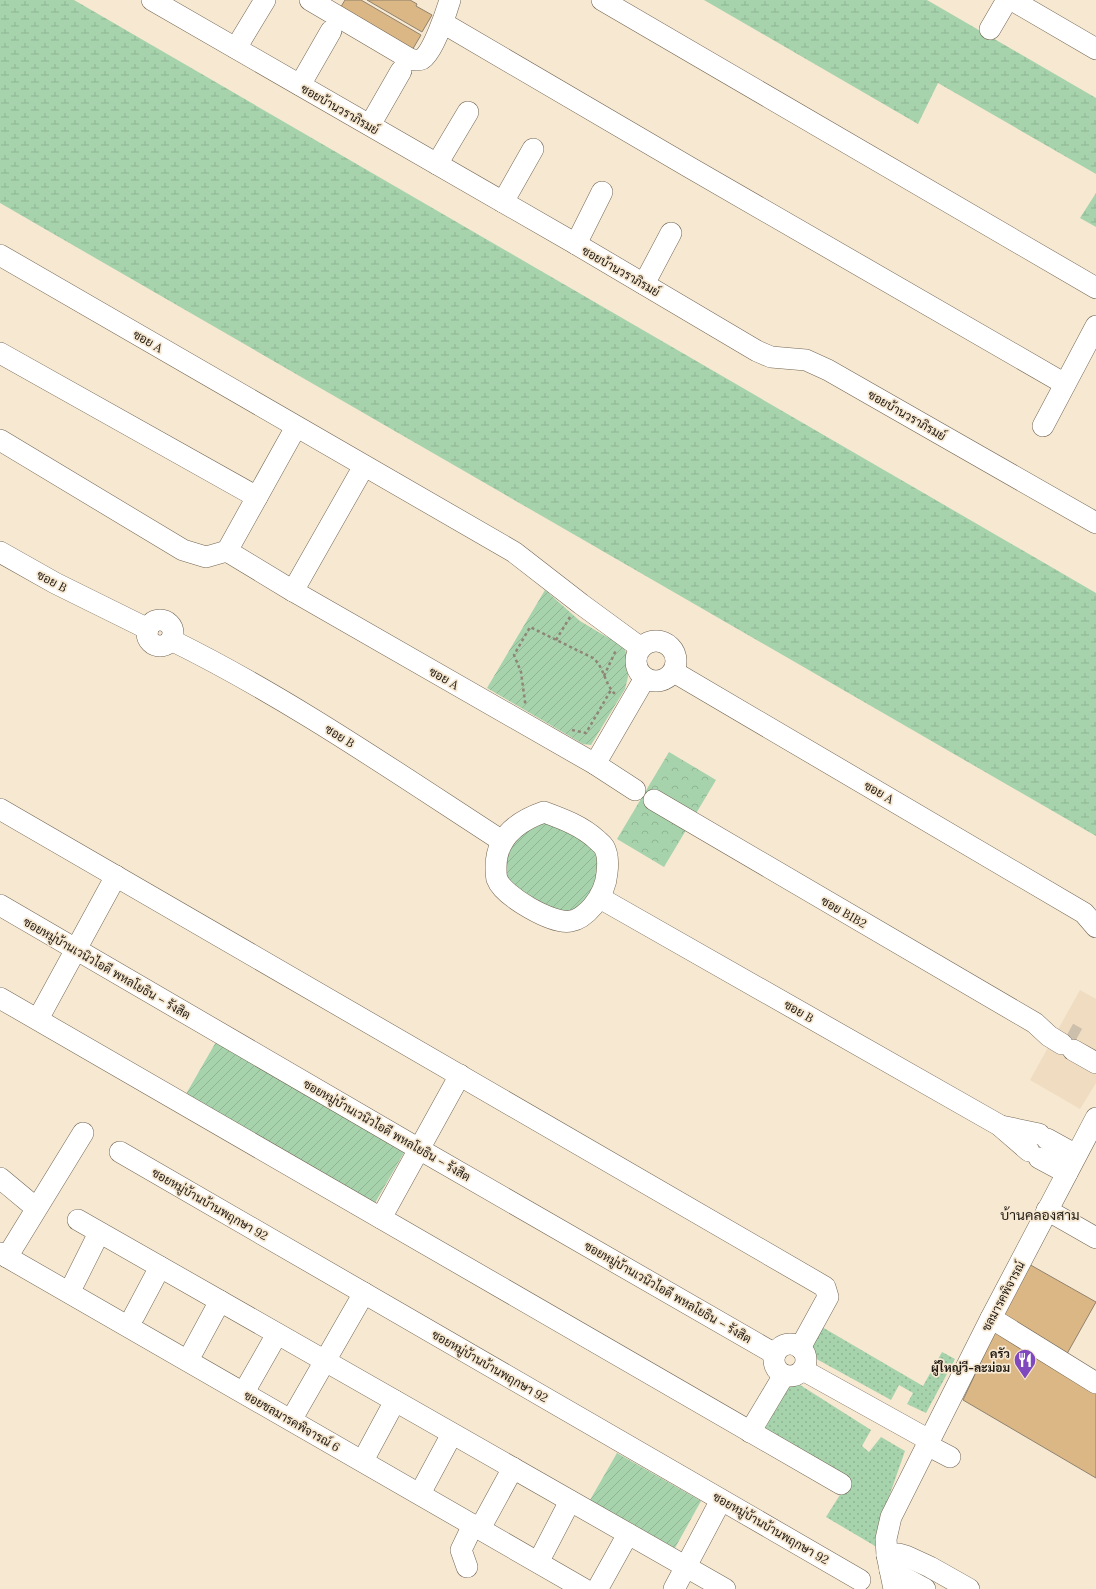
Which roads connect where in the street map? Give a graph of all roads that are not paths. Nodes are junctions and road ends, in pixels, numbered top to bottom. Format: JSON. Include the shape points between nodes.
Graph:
{"nodes":[{"id":1,"x":152,"y":0,"type":"edge"},
{"id":2,"x":265,"y":0,"type":"edge"},
{"id":3,"x":310,"y":0,"type":"edge"},
{"id":4,"x":450,"y":0,"type":"edge"},
{"id":5,"x":602,"y":0,"type":"edge"},
{"id":6,"x":1007,"y":0,"type":"edge"},
{"id":7,"x":1012,"y":0,"type":"edge"},
{"id":8,"x":174,"y":5,"type":"edge"},
{"id":9,"x":443,"y":24,"type":"junction"},
{"id":10,"x":990,"y":29,"type":"dead end"},
{"id":11,"x":331,"y":32,"type":"dead end"},
{"id":12,"x":236,"y":48,"type":"junction"},
{"id":13,"x":1096,"y":49,"type":"edge"},
{"id":14,"x":401,"y":71,"type":"dead end"},
{"id":15,"x":300,"y":85,"type":"junction"},
{"id":16,"x":468,"y":112,"type":"dead end"},
{"id":17,"x":370,"y":125,"type":"junction"},
{"id":18,"x":533,"y":149,"type":"dead end"},
{"id":19,"x":437,"y":164,"type":"junction"},
{"id":20,"x":602,"y":192,"type":"dead end"},
{"id":21,"x":503,"y":202,"type":"junction"},
{"id":22,"x":671,"y":233,"type":"dead end"},
{"id":23,"x":576,"y":244,"type":"junction"},
{"id":24,"x":0,"y":255,"type":"edge"},
{"id":25,"x":644,"y":284,"type":"junction"},
{"id":26,"x":1096,"y":288,"type":"edge"},
{"id":27,"x":1096,"y":326,"type":"edge"},
{"id":28,"x":0,"y":353,"type":"edge"},
{"id":29,"x":1065,"y":384,"type":"junction"},
{"id":30,"x":1043,"y":426,"type":"dead end"},
{"id":31,"x":296,"y":427,"type":"junction"},
{"id":32,"x":0,"y":440,"type":"edge"},
{"id":33,"x":364,"y":466,"type":"junction"},
{"id":34,"x":257,"y":497,"type":"junction"},
{"id":35,"x":1096,"y":523,"type":"edge"},
{"id":36,"x":227,"y":551,"type":"junction"},
{"id":37,"x":0,"y":552,"type":"edge"},
{"id":38,"x":293,"y":591,"type":"junction"},
{"id":39,"x":641,"y":648,"type":"junction"},
{"id":40,"x":674,"y":672,"type":"junction"},
{"id":41,"x":645,"y":678,"type":"junction"},
{"id":42,"x":595,"y":764,"type":"junction"},
{"id":43,"x":635,"y":790,"type":"dead end"},
{"id":44,"x":654,"y":800,"type":"dead end"},
{"id":45,"x":0,"y":809,"type":"edge"},
{"id":46,"x":502,"y":841,"type":"junction"},
{"id":47,"x":116,"y":876,"type":"junction"},
{"id":48,"x":600,"y":898,"type":"junction"},
{"id":49,"x":0,"y":905,"type":"edge"},
{"id":50,"x":1092,"y":918,"type":"edge"},
{"id":51,"x":76,"y":950,"type":"junction"},
{"id":52,"x":0,"y":998,"type":"edge"},
{"id":53,"x":38,"y":1020,"type":"junction"},
{"id":54,"x":1070,"y":1041,"type":"junction"},
{"id":55,"x":1096,"y":1049,"type":"edge"},
{"id":56,"x":1096,"y":1063,"type":"edge"},
{"id":57,"x":460,"y":1075,"type":"junction"},
{"id":58,"x":1096,"y":1118,"type":"edge"},
{"id":59,"x":83,"y":1132,"type":"dead end"},
{"id":60,"x":419,"y":1149,"type":"junction"},
{"id":61,"x":120,"y":1152,"type":"dead end"},
{"id":62,"x":1072,"y":1164,"type":"junction"},
{"id":63,"x":0,"y":1178,"type":"edge"},
{"id":64,"x":36,"y":1208,"type":"junction"},
{"id":65,"x":1048,"y":1210,"type":"junction"},
{"id":66,"x":381,"y":1218,"type":"junction"},
{"id":67,"x":78,"y":1220,"type":"dead end"},
{"id":68,"x":99,"y":1233,"type":"junction"},
{"id":69,"x":1096,"y":1238,"type":"edge"},
{"id":70,"x":4,"y":1255,"type":"edge"},
{"id":71,"x":160,"y":1267,"type":"junction"},
{"id":72,"x":73,"y":1285,"type":"dead end"},
{"id":73,"x":364,"y":1293,"type":"junction"},
{"id":74,"x":220,"y":1301,"type":"junction"},
{"id":75,"x":134,"y":1316,"type":"dead end"},
{"id":76,"x":991,"y":1318,"type":"junction"},
{"id":77,"x":277,"y":1334,"type":"junction"},
{"id":78,"x":800,"y":1348,"type":"junction"},
{"id":79,"x":193,"y":1351,"type":"dead end"},
{"id":80,"x":775,"y":1354,"type":"junction"},
{"id":81,"x":325,"y":1361,"type":"junction"},
{"id":82,"x":794,"y":1372,"type":"junction"},
{"id":83,"x":1096,"y":1382,"type":"edge"},
{"id":84,"x":248,"y":1385,"type":"dead end"},
{"id":85,"x":395,"y":1401,"type":"junction"},
{"id":86,"x":294,"y":1415,"type":"dead end"},
{"id":87,"x":750,"y":1432,"type":"junction"},
{"id":88,"x":452,"y":1434,"type":"junction"},
{"id":89,"x":928,"y":1442,"type":"junction"},
{"id":90,"x":367,"y":1453,"type":"dead end"},
{"id":91,"x":950,"y":1457,"type":"dead end"},
{"id":92,"x":513,"y":1468,"type":"junction"},
{"id":93,"x":841,"y":1484,"type":"dead end"},
{"id":94,"x":424,"y":1486,"type":"dead end"},
{"id":95,"x":721,"y":1500,"type":"junction"},
{"id":96,"x":570,"y":1501,"type":"junction"},
{"id":97,"x":478,"y":1524,"type":"junction"},
{"id":98,"x":628,"y":1534,"type":"junction"},
{"id":99,"x":542,"y":1555,"type":"dead end"},
{"id":100,"x":686,"y":1566,"type":"junction"},
{"id":101,"x":467,"y":1567,"type":"dead end"},
{"id":102,"x":890,"y":1571,"type":"edge"},
{"id":103,"x":860,"y":1580,"type":"dead end"},
{"id":104,"x":591,"y":1589,"type":"edge"},
{"id":105,"x":674,"y":1589,"type":"edge"},
{"id":106,"x":725,"y":1589,"type":"edge"},
{"id":107,"x":925,"y":1589,"type":"edge"},
{"id":108,"x":969,"y":1589,"type":"edge"}],
"edges":[{"from":1,"to":8,"type":"street","name":"ซอยบ้านวราภิรมย์"},
{"from":2,"to":12,"type":"street"},
{"from":3,"to":9,"type":"street","via":[[413,60],[421,60],[426,56]]},
{"from":4,"to":9,"type":"street"},
{"from":5,"to":26,"type":"street"},
{"from":6,"to":10,"type":"street"},
{"from":7,"to":13,"type":"street"},
{"from":8,"to":12,"type":"street","name":"ซอยบ้านวราภิรมย์"},
{"from":9,"to":29,"type":"street"},
{"from":11,"to":15,"type":"street"},
{"from":12,"to":15,"type":"street","name":"ซอยบ้านวราภิรมย์"},
{"from":14,"to":17,"type":"street"},
{"from":15,"to":17,"type":"street","name":"ซอยบ้านวราภิรมย์"},
{"from":16,"to":19,"type":"street"},
{"from":17,"to":19,"type":"street","name":"ซอยบ้านวราภิรมย์"},
{"from":18,"to":21,"type":"street"},
{"from":19,"to":21,"type":"street","name":"ซอยบ้านวราภิรมย์"},
{"from":20,"to":23,"type":"street"},
{"from":21,"to":23,"type":"street","name":"ซอยบ้านวราภิรมย์"},
{"from":22,"to":25,"type":"street"},
{"from":23,"to":25,"type":"street","name":"ซอยบ้านวราภิรมย์"},
{"from":24,"to":31,"type":"street","name":"ซอย A"},
{"from":25,"to":35,"type":"street","name":"ซอยบ้านวราภิรมย์","via":[[757,351],[771,357],[806,360],[828,370]]},
{"from":27,"to":29,"type":"street"},
{"from":28,"to":34,"type":"street"},
{"from":29,"to":30,"type":"street"},
{"from":31,"to":33,"type":"street","name":"ซอย A"},
{"from":31,"to":34,"type":"street"},
{"from":32,"to":36,"type":"street","via":[[183,550],[206,557]]},
{"from":33,"to":38,"type":"street"},
{"from":33,"to":39,"type":"street","name":"ซอย A","via":[[514,552]]},
{"from":34,"to":36,"type":"street"},
{"from":36,"to":38,"type":"street","name":"ซอย A"},
{"from":37,"to":46,"type":"street","name":"ซอย B","via":[[55,583],[148,629],[148,637],[153,644],[160,646],[171,640],[254,683]]},
{"from":38,"to":42,"type":"street","name":"ซอย A"},
{"from":39,"to":40,"type":"street","via":[[652,641],[666,643],[675,653]]},
{"from":39,"to":41,"type":"street","via":[[636,660],[637,667]]},
{"from":40,"to":41,"type":"street","via":[[657,682]]},
{"from":40,"to":50,"type":"street","name":"ซอย A"},
{"from":41,"to":42,"type":"street"},
{"from":42,"to":43,"type":"street","name":"ซอย A"},
{"from":44,"to":54,"type":"street","name":"ซอย B1B2","via":[[1035,1023],[1049,1036]]},
{"from":45,"to":47,"type":"street"},
{"from":46,"to":48,"type":"street","via":[[496,860],[497,879],[505,890],[535,911],[554,920],[571,922],[588,912]]},
{"from":46,"to":48,"type":"street","via":[[513,827],[544,812],[575,824],[604,846],[608,863],[607,881]]},
{"from":47,"to":51,"type":"street"},
{"from":47,"to":57,"type":"street"},
{"from":48,"to":62,"type":"street","name":"ซอย B"},
{"from":49,"to":51,"type":"street","name":"ซอยหมู่บ้านเวนิวไอดี พหลโยธิน – รังสิต"},
{"from":51,"to":53,"type":"street"},
{"from":51,"to":60,"type":"street","name":"ซอยหมู่บ้านเวนิวไอดี พหลโยธิน – รังสิต"},
{"from":52,"to":53,"type":"street"},
{"from":53,"to":66,"type":"street"},
{"from":54,"to":55,"type":"street","name":"ซอย B1B2"},
{"from":54,"to":56,"type":"street","name":"ซอย B1B2"},
{"from":57,"to":60,"type":"street"},
{"from":57,"to":78,"type":"street","via":[[825,1287],[828,1297]]},
{"from":58,"to":62,"type":"street","name":"ชลมารคพิจารณ์"},
{"from":59,"to":64,"type":"street"},
{"from":60,"to":66,"type":"street"},
{"from":60,"to":80,"type":"street","name":"ซอยหมู่บ้านเวนิวไอดี พหลโยธิน – รังสิต"},
{"from":61,"to":73,"type":"street","name":"ซอยหมู่บ้านบ้านพฤกษา 92"},
{"from":62,"to":65,"type":"street","name":"ชลมารคพิจารณ์"},
{"from":63,"to":64,"type":"street"},
{"from":64,"to":70,"type":"street"},
{"from":65,"to":69,"type":"street"},
{"from":65,"to":76,"type":"street","name":"ชลมารคพิจารณ์"},
{"from":66,"to":87,"type":"street"},
{"from":67,"to":68,"type":"street"},
{"from":68,"to":71,"type":"street"},
{"from":68,"to":72,"type":"street"},
{"from":70,"to":97,"type":"street","name":"ซอยชลมารคพิจารณ์ 6"},
{"from":71,"to":74,"type":"street"},
{"from":71,"to":75,"type":"street"},
{"from":73,"to":81,"type":"street"},
{"from":73,"to":95,"type":"street","name":"ซอยหมู่บ้านบ้านพฤกษา 92"},
{"from":74,"to":77,"type":"street"},
{"from":74,"to":79,"type":"street"},
{"from":76,"to":83,"type":"street"},
{"from":76,"to":89,"type":"street","name":"ชลมารคพิจารณ์"},
{"from":77,"to":81,"type":"street"},
{"from":77,"to":84,"type":"street"},
{"from":78,"to":80,"type":"street","via":[[787,1344]]},
{"from":78,"to":82,"type":"street","via":[[806,1359]]},
{"from":80,"to":82,"type":"street","via":[[776,1369]]},
{"from":81,"to":85,"type":"street"},
{"from":81,"to":86,"type":"street"},
{"from":82,"to":87,"type":"street"},
{"from":82,"to":89,"type":"street"},
{"from":85,"to":88,"type":"street"},
{"from":85,"to":90,"type":"street"},
{"from":87,"to":93,"type":"street"},
{"from":88,"to":92,"type":"street"},
{"from":88,"to":94,"type":"street"},
{"from":89,"to":91,"type":"street"},
{"from":89,"to":102,"type":"street","name":"ชลมารคพิจารณ์","via":[[891,1517],[886,1539]]},
{"from":92,"to":96,"type":"street"},
{"from":92,"to":97,"type":"street"},
{"from":95,"to":100,"type":"street"},
{"from":95,"to":103,"type":"street","name":"ซอยหมู่บ้านบ้านพฤกษา 92"},
{"from":96,"to":98,"type":"street"},
{"from":96,"to":99,"type":"street"},
{"from":97,"to":101,"type":"street","via":[[461,1550]]},
{"from":97,"to":104,"type":"street","name":"ซอยชลมารคพิจารณ์ 6"},
{"from":98,"to":100,"type":"street"},
{"from":98,"to":104,"type":"street"},
{"from":100,"to":105,"type":"street"},
{"from":100,"to":106,"type":"street"},
{"from":102,"to":107,"type":"street"},
{"from":102,"to":108,"type":"street","via":[[899,1554],[930,1567]]}]}
